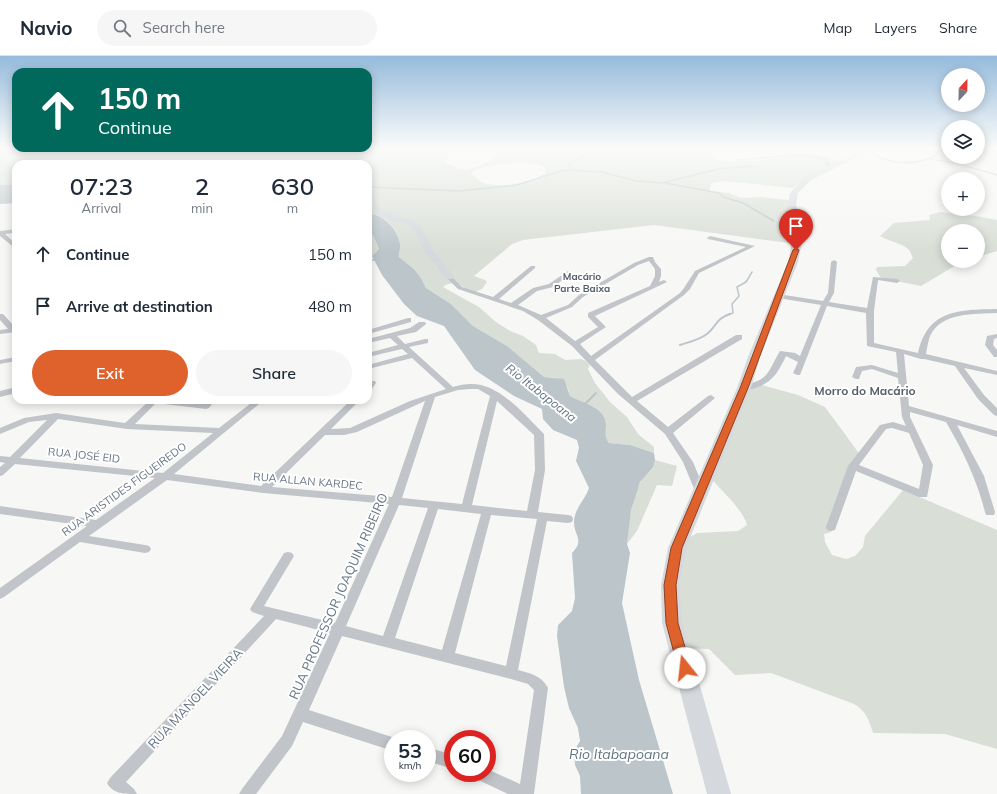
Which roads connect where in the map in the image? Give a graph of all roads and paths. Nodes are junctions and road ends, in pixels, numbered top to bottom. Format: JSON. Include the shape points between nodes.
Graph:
{"nodes":[{"id":1,"x":804,"y":182,"type":"edge"},
{"id":2,"x":372,"y":206,"type":"edge"},
{"id":3,"x":12,"y":232,"type":"edge"},
{"id":4,"x":0,"y":233,"type":"edge"},
{"id":5,"x":710,"y":238,"type":"dead end"},
{"id":6,"x":12,"y":244,"type":"edge"},
{"id":7,"x":834,"y":262,"type":"dead end"},
{"id":8,"x":533,"y":267,"type":"dead end"},
{"id":9,"x":570,"y":272,"type":"dead end"},
{"id":10,"x":449,"y":277,"type":"joint"},
{"id":11,"x":897,"y":281,"type":"dead end"},
{"id":12,"x":664,"y":282,"type":"dead end"},
{"id":13,"x":653,"y":287,"type":"junction"},
{"id":14,"x":778,"y":296,"type":"junction"},
{"id":15,"x":493,"y":300,"type":"junction"},
{"id":16,"x":824,"y":305,"type":"junction"},
{"id":17,"x":512,"y":306,"type":"junction"},
{"id":18,"x":870,"y":311,"type":"junction"},
{"id":19,"x":997,"y":311,"type":"edge"},
{"id":20,"x":0,"y":316,"type":"edge"},
{"id":21,"x":541,"y":318,"type":"junction"},
{"id":22,"x":408,"y":320,"type":"dead end"},
{"id":23,"x":422,"y":324,"type":"dead end"},
{"id":24,"x":12,"y":327,"type":"edge"},
{"id":25,"x":12,"y":330,"type":"edge"},
{"id":26,"x":372,"y":331,"type":"edge"},
{"id":27,"x":0,"y":332,"type":"edge"},
{"id":28,"x":391,"y":335,"type":"junction"},
{"id":29,"x":997,"y":336,"type":"edge"},
{"id":30,"x":739,"y":337,"type":"dead end"},
{"id":31,"x":372,"y":340,"type":"edge"},
{"id":32,"x":425,"y":341,"type":"dead end"},
{"id":33,"x":575,"y":344,"type":"junction"},
{"id":34,"x":403,"y":346,"type":"junction"},
{"id":35,"x":900,"y":351,"type":"junction"},
{"id":36,"x":372,"y":354,"type":"edge"},
{"id":37,"x":997,"y":355,"type":"edge"},
{"id":38,"x":413,"y":356,"type":"junction"},
{"id":39,"x":921,"y":356,"type":"junction"},
{"id":40,"x":12,"y":360,"type":"edge"},
{"id":41,"x":590,"y":360,"type":"junction"},
{"id":42,"x":802,"y":361,"type":"junction"},
{"id":43,"x":0,"y":362,"type":"edge"},
{"id":44,"x":372,"y":366,"type":"edge"},
{"id":45,"x":958,"y":366,"type":"junction"},
{"id":46,"x":797,"y":373,"type":"dead end"},
{"id":47,"x":997,"y":373,"type":"edge"},
{"id":48,"x":856,"y":377,"type":"dead end"},
{"id":49,"x":903,"y":377,"type":"junction"},
{"id":50,"x":744,"y":388,"type":"junction"},
{"id":51,"x":452,"y":390,"type":"junction"},
{"id":52,"x":12,"y":391,"type":"edge"},
{"id":53,"x":0,"y":394,"type":"edge"},
{"id":54,"x":494,"y":396,"type":"junction"},
{"id":55,"x":431,"y":397,"type":"junction"},
{"id":56,"x":711,"y":398,"type":"dead end"},
{"id":57,"x":631,"y":401,"type":"junction"},
{"id":58,"x":149,"y":404,"type":"edge"},
{"id":59,"x":188,"y":404,"type":"edge"},
{"id":60,"x":208,"y":404,"type":"edge"},
{"id":61,"x":255,"y":404,"type":"edge"},
{"id":62,"x":352,"y":404,"type":"edge"},
{"id":63,"x":906,"y":408,"type":"junction"},
{"id":64,"x":997,"y":413,"type":"edge"},
{"id":65,"x":56,"y":416,"type":"junction"},
{"id":66,"x":950,"y":421,"type":"junction"},
{"id":67,"x":127,"y":426,"type":"junction"},
{"id":68,"x":0,"y":431,"type":"edge"},
{"id":69,"x":222,"y":431,"type":"junction"},
{"id":70,"x":911,"y":431,"type":"junction"},
{"id":71,"x":325,"y":432,"type":"junction"},
{"id":72,"x":668,"y":432,"type":"junction"},
{"id":73,"x":997,"y":434,"type":"edge"},
{"id":74,"x":0,"y":459,"type":"edge"},
{"id":75,"x":13,"y":460,"type":"junction"},
{"id":76,"x":853,"y":466,"type":"junction"},
{"id":77,"x":0,"y":473,"type":"edge"},
{"id":78,"x":165,"y":476,"type":"junction"},
{"id":79,"x":263,"y":490,"type":"junction"},
{"id":80,"x":700,"y":490,"type":"junction"},
{"id":81,"x":396,"y":501,"type":"junction"},
{"id":82,"x":434,"y":505,"type":"junction"},
{"id":83,"x":466,"y":508,"type":"junction"},
{"id":84,"x":0,"y":510,"type":"edge"},
{"id":85,"x":487,"y":510,"type":"junction"},
{"id":86,"x":990,"y":512,"type":"dead end"},
{"id":87,"x":537,"y":516,"type":"junction"},
{"id":88,"x":568,"y":519,"type":"dead end"},
{"id":89,"x":99,"y":524,"type":"junction"},
{"id":90,"x":831,"y":527,"type":"dead end"},
{"id":91,"x":79,"y":538,"type":"junction"},
{"id":92,"x":145,"y":549,"type":"dead end"},
{"id":93,"x":288,"y":556,"type":"dead end"},
{"id":94,"x":2,"y":591,"type":"edge"},
{"id":95,"x":274,"y":613,"type":"junction"},
{"id":96,"x":337,"y":630,"type":"junction"},
{"id":97,"x":387,"y":643,"type":"junction"},
{"id":98,"x":447,"y":657,"type":"junction"},
{"id":99,"x":511,"y":673,"type":"junction"},
{"id":100,"x":300,"y":714,"type":"junction"},
{"id":101,"x":384,"y":741,"type":"edge"},
{"id":102,"x":496,"y":781,"type":"edge"},
{"id":103,"x":129,"y":794,"type":"edge"},
{"id":104,"x":247,"y":794,"type":"edge"},
{"id":105,"x":525,"y":794,"type":"edge"},
{"id":106,"x":718,"y":794,"type":"edge"}],
"edges":[{"from":1,"to":14,"type":"main road","via":[[794,192],[792,205],[797,242],[793,262]]},
{"from":2,"to":10,"type":"street","via":[[381,214],[416,226],[422,233],[426,248],[447,271]]},
{"from":3,"to":4,"type":"street"},
{"from":4,"to":6,"type":"street"},
{"from":5,"to":41,"type":"street","via":[[752,246],[698,272],[682,294]]},
{"from":7,"to":16,"type":"street","via":[[831,293]]},
{"from":8,"to":15,"type":"street"},
{"from":9,"to":17,"type":"street","via":[[551,286],[535,290]]},
{"from":10,"to":15,"type":"street","via":[[460,288]]},
{"from":11,"to":18,"type":"street","via":[[875,278]]},
{"from":12,"to":13,"type":"street"},
{"from":13,"to":21,"type":"street","via":[[658,269],[651,258],[628,268],[570,306]]},
{"from":13,"to":33,"type":"street","via":[[590,315],[602,327]]},
{"from":14,"to":16,"type":"street"},
{"from":14,"to":50,"type":"main road"},
{"from":15,"to":17,"type":"street"},
{"from":16,"to":18,"type":"street"},
{"from":16,"to":42,"type":"street"},
{"from":17,"to":21,"type":"street"},
{"from":18,"to":35,"type":"street","via":[[870,344]]},
{"from":19,"to":39,"type":"street","via":[[964,312],[951,315],[933,325],[926,336]]},
{"from":20,"to":24,"type":"street"},
{"from":21,"to":33,"type":"street"},
{"from":22,"to":26,"type":"street"},
{"from":23,"to":28,"type":"street","via":[[413,330]]},
{"from":25,"to":27,"type":"street"},
{"from":28,"to":31,"type":"street"},
{"from":28,"to":34,"type":"street"},
{"from":29,"to":37,"type":"street","via":[[990,338],[989,345]]},
{"from":30,"to":57,"type":"street"},
{"from":32,"to":34,"type":"street"},
{"from":33,"to":41,"type":"street"},
{"from":34,"to":36,"type":"street"},
{"from":34,"to":38,"type":"street"},
{"from":35,"to":39,"type":"street"},
{"from":35,"to":49,"type":"street"},
{"from":38,"to":44,"type":"street"},
{"from":38,"to":51,"type":"street"},
{"from":39,"to":45,"type":"street"},
{"from":40,"to":43,"type":"street"},
{"from":41,"to":57,"type":"street"},
{"from":42,"to":46,"type":"street"},
{"from":42,"to":50,"type":"street","via":[[783,353],[774,374],[761,385]]},
{"from":45,"to":47,"type":"street"},
{"from":45,"to":64,"type":"street","via":[[981,397]]},
{"from":48,"to":49,"type":"street","via":[[859,369],[872,367]]},
{"from":49,"to":63,"type":"street"},
{"from":50,"to":80,"type":"main road"},
{"from":51,"to":54,"type":"street","via":[[472,386]]},
{"from":51,"to":55,"type":"street"},
{"from":52,"to":53,"type":"street"},
{"from":54,"to":83,"type":"street"},
{"from":54,"to":87,"type":"street","via":[[512,408],[539,434]]},
{"from":55,"to":71,"type":"street","via":[[350,431]]},
{"from":55,"to":81,"type":"street","name":"RUA PROFESSOR JOAQUIM RIBEIRO"},
{"from":56,"to":72,"type":"street"},
{"from":57,"to":72,"type":"street"},
{"from":58,"to":67,"type":"street"},
{"from":59,"to":60,"type":"street"},
{"from":61,"to":69,"type":"street","name":"RUA ARISTIDES FIGUEIREDO"},
{"from":62,"to":71,"type":"street"},
{"from":63,"to":66,"type":"street"},
{"from":63,"to":70,"type":"street"},
{"from":65,"to":67,"type":"street"},
{"from":65,"to":68,"type":"street","via":[[27,420]]},
{"from":65,"to":75,"type":"street"},
{"from":66,"to":73,"type":"street"},
{"from":66,"to":86,"type":"street","via":[[984,486]]},
{"from":67,"to":69,"type":"street"},
{"from":69,"to":78,"type":"street","name":"RUA ARISTIDES FIGUEIREDO"},
{"from":70,"to":76,"type":"street","via":[[893,425],[883,427]]},
{"from":70,"to":76,"type":"street","via":[[928,465],[923,495]]},
{"from":71,"to":79,"type":"street"},
{"from":72,"to":80,"type":"street","via":[[688,462]]},
{"from":74,"to":75,"type":"street","name":"RUA JOSÉ EID"},
{"from":75,"to":77,"type":"street"},
{"from":75,"to":78,"type":"street","name":"RUA JOSÉ EID"},
{"from":76,"to":90,"type":"street"},
{"from":78,"to":79,"type":"street","name":"RUA ALLAN KARDEC"},
{"from":78,"to":89,"type":"street","name":"RUA ARISTIDES FIGUEIREDO"},
{"from":79,"to":81,"type":"street","name":"RUA ALLAN KARDEC"},
{"from":80,"to":106,"type":"main road","via":[[677,548],[670,585],[672,623]]},
{"from":81,"to":82,"type":"street","name":"RUA ALLAN KARDEC"},
{"from":81,"to":96,"type":"street","name":"RUA PROFESSOR JOAQUIM RIBEIRO"},
{"from":82,"to":83,"type":"street","name":"RUA ALLAN KARDEC"},
{"from":82,"to":97,"type":"street"},
{"from":83,"to":85,"type":"street","name":"RUA ALLAN KARDEC"},
{"from":84,"to":89,"type":"street"},
{"from":85,"to":87,"type":"street","name":"RUA ALLAN KARDEC"},
{"from":85,"to":98,"type":"street"},
{"from":87,"to":88,"type":"street","name":"RUA ALLAN KARDEC"},
{"from":87,"to":99,"type":"street"},
{"from":89,"to":91,"type":"street","name":"RUA ARISTIDES FIGUEIREDO"},
{"from":91,"to":92,"type":"street"},
{"from":91,"to":94,"type":"street","name":"RUA ARISTIDES FIGUEIREDO"},
{"from":93,"to":95,"type":"street","via":[[256,609]]},
{"from":95,"to":96,"type":"street"},
{"from":95,"to":103,"type":"street","name":"RUA MANOEL VIEIRA","via":[[115,783]]},
{"from":96,"to":97,"type":"street"},
{"from":96,"to":100,"type":"street","name":"RUA PROFESSOR JOAQUIM RIBEIRO"},
{"from":97,"to":98,"type":"street"},
{"from":98,"to":99,"type":"street"},
{"from":99,"to":105,"type":"street","via":[[532,680],[541,688]]},
{"from":100,"to":101,"type":"street"},
{"from":100,"to":104,"type":"street","name":"RUA PROFESSOR JOAQUIM RIBEIRO","via":[[287,741]]},
{"from":102,"to":105,"type":"street"}]}
